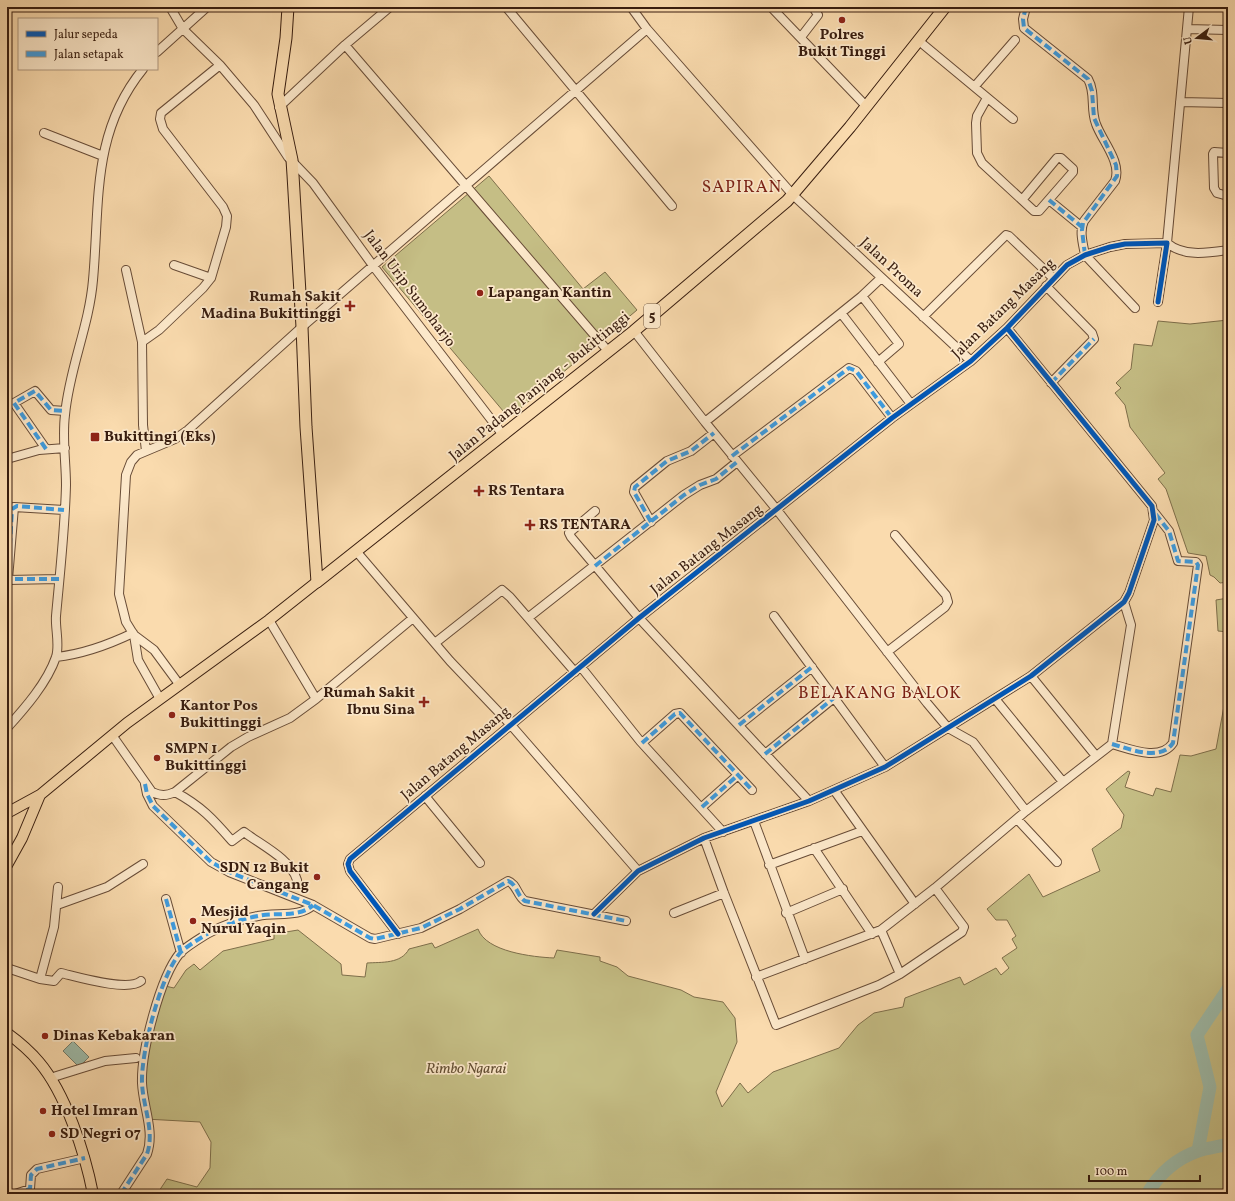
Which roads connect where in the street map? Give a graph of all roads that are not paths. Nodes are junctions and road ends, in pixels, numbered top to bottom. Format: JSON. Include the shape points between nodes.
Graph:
{"nodes":[{"id":1,"x":170,"y":7,"type":"edge"},
{"id":2,"x":207,"y":7,"type":"edge"},
{"id":3,"x":288,"y":7,"type":"edge"},
{"id":4,"x":390,"y":7,"type":"edge"},
{"id":5,"x":506,"y":7,"type":"edge"},
{"id":6,"x":631,"y":7,"type":"edge"},
{"id":7,"x":771,"y":7,"type":"edge"},
{"id":8,"x":813,"y":7,"type":"edge"},
{"id":9,"x":945,"y":7,"type":"edge"},
{"id":10,"x":1026,"y":7,"type":"edge"},
{"id":11,"x":1189,"y":7,"type":"edge"},
{"id":12,"x":183,"y":29,"type":"junction"},
{"id":13,"x":647,"y":29,"type":"junction"},
{"id":14,"x":1187,"y":29,"type":"junction"},
{"id":15,"x":1228,"y":30,"type":"edge"},
{"id":16,"x":801,"y":37,"type":"junction"},
{"id":17,"x":1015,"y":40,"type":"dead end"},
{"id":18,"x":919,"y":41,"type":"junction"},
{"id":19,"x":345,"y":45,"type":"junction"},
{"id":20,"x":158,"y":51,"type":"edge"},
{"id":21,"x":220,"y":65,"type":"junction"},
{"id":22,"x":142,"y":70,"type":"edge"},
{"id":23,"x":974,"y":86,"type":"junction"},
{"id":24,"x":575,"y":91,"type":"junction"},
{"id":25,"x":987,"y":98,"type":"junction"},
{"id":26,"x":1180,"y":102,"type":"junction"},
{"id":27,"x":1228,"y":103,"type":"edge"},
{"id":28,"x":866,"y":106,"type":"junction"},
{"id":29,"x":279,"y":107,"type":"junction"},
{"id":30,"x":1013,"y":119,"type":"dead end"},
{"id":31,"x":44,"y":133,"type":"dead end"},
{"id":32,"x":1228,"y":153,"type":"edge"},
{"id":33,"x":103,"y":156,"type":"junction"},
{"id":34,"x":292,"y":160,"type":"junction"},
{"id":35,"x":467,"y":185,"type":"junction"},
{"id":36,"x":792,"y":195,"type":"junction"},
{"id":37,"x":1228,"y":196,"type":"edge"},
{"id":38,"x":1022,"y":200,"type":"junction"},
{"id":39,"x":1048,"y":200,"type":"junction"},
{"id":40,"x":672,"y":206,"type":"dead end"},
{"id":41,"x":1082,"y":227,"type":"junction"},
{"id":42,"x":1167,"y":243,"type":"junction"},
{"id":43,"x":1228,"y":250,"type":"edge"},
{"id":44,"x":1085,"y":255,"type":"junction"},
{"id":45,"x":174,"y":265,"type":"dead end"},
{"id":46,"x":374,"y":267,"type":"junction"},
{"id":47,"x":126,"y":270,"type":"dead end"},
{"id":48,"x":211,"y":278,"type":"junction"},
{"id":49,"x":1053,"y":278,"type":"junction"},
{"id":50,"x":880,"y":279,"type":"junction"},
{"id":51,"x":1046,"y":286,"type":"junction"},
{"id":52,"x":862,"y":296,"type":"junction"},
{"id":53,"x":1158,"y":302,"type":"dead end"},
{"id":54,"x":1135,"y":308,"type":"dead end"},
{"id":55,"x":841,"y":313,"type":"junction"},
{"id":56,"x":923,"y":317,"type":"junction"},
{"id":57,"x":302,"y":327,"type":"junction"},
{"id":58,"x":1007,"y":328,"type":"junction"},
{"id":59,"x":634,"y":331,"type":"junction"},
{"id":60,"x":142,"y":342,"type":"junction"},
{"id":61,"x":608,"y":351,"type":"junction"},
{"id":62,"x":971,"y":361,"type":"junction"},
{"id":63,"x":878,"y":362,"type":"junction"},
{"id":64,"x":1051,"y":383,"type":"junction"},
{"id":65,"x":911,"y":404,"type":"junction"},
{"id":66,"x":65,"y":411,"type":"junction"},
{"id":67,"x":892,"y":418,"type":"junction"},
{"id":68,"x":705,"y":422,"type":"junction"},
{"id":69,"x":714,"y":432,"type":"junction"},
{"id":70,"x":503,"y":436,"type":"junction"},
{"id":71,"x":65,"y":448,"type":"junction"},
{"id":72,"x":46,"y":449,"type":"junction"},
{"id":73,"x":146,"y":451,"type":"junction"},
{"id":74,"x":7,"y":459,"type":"edge"},
{"id":75,"x":735,"y":459,"type":"junction"},
{"id":76,"x":64,"y":510,"type":"junction"},
{"id":77,"x":777,"y":510,"type":"junction"},
{"id":78,"x":595,"y":511,"type":"dead end"},
{"id":79,"x":1154,"y":512,"type":"junction"},
{"id":80,"x":651,"y":522,"type":"junction"},
{"id":81,"x":895,"y":535,"type":"dead end"},
{"id":82,"x":356,"y":551,"type":"junction"},
{"id":83,"x":595,"y":566,"type":"junction"},
{"id":84,"x":59,"y":579,"type":"junction"},
{"id":85,"x":7,"y":580,"type":"edge"},
{"id":86,"x":317,"y":582,"type":"junction"},
{"id":87,"x":1124,"y":602,"type":"junction"},
{"id":88,"x":774,"y":616,"type":"dead end"},
{"id":89,"x":529,"y":617,"type":"junction"},
{"id":90,"x":413,"y":618,"type":"junction"},
{"id":91,"x":640,"y":618,"type":"junction"},
{"id":92,"x":269,"y":620,"type":"junction"},
{"id":93,"x":133,"y":634,"type":"junction"},
{"id":94,"x":435,"y":642,"type":"junction"},
{"id":95,"x":886,"y":652,"type":"junction"},
{"id":96,"x":56,"y":657,"type":"junction"},
{"id":97,"x":812,"y":667,"type":"junction"},
{"id":98,"x":578,"y":669,"type":"junction"},
{"id":99,"x":1032,"y":676,"type":"junction"},
{"id":100,"x":179,"y":684,"type":"junction"},
{"id":101,"x":835,"y":697,"type":"junction"},
{"id":102,"x":160,"y":699,"type":"junction"},
{"id":103,"x":316,"y":699,"type":"junction"},
{"id":104,"x":996,"y":700,"type":"junction"},
{"id":105,"x":510,"y":724,"type":"junction"},
{"id":106,"x":739,"y":725,"type":"junction"},
{"id":107,"x":7,"y":728,"type":"edge"},
{"id":108,"x":948,"y":728,"type":"junction"},
{"id":109,"x":112,"y":735,"type":"junction"},
{"id":110,"x":642,"y":743,"type":"junction"},
{"id":111,"x":1112,"y":744,"type":"junction"},
{"id":112,"x":765,"y":754,"type":"junction"},
{"id":113,"x":1096,"y":756,"type":"junction"},
{"id":114,"x":885,"y":767,"type":"junction"},
{"id":115,"x":738,"y":775,"type":"junction"},
{"id":116,"x":1063,"y":782,"type":"junction"},
{"id":117,"x":145,"y":784,"type":"junction"},
{"id":118,"x":752,"y":790,"type":"dead end"},
{"id":119,"x":834,"y":790,"type":"junction"},
{"id":120,"x":175,"y":792,"type":"junction"},
{"id":121,"x":40,"y":795,"type":"junction"},
{"id":122,"x":424,"y":796,"type":"junction"},
{"id":123,"x":809,"y":801,"type":"junction"},
{"id":124,"x":702,"y":807,"type":"junction"},
{"id":125,"x":1026,"y":811,"type":"junction"},
{"id":126,"x":8,"y":815,"type":"edge"},
{"id":127,"x":1017,"y":819,"type":"junction"},
{"id":128,"x":754,"y":821,"type":"junction"},
{"id":129,"x":862,"y":831,"type":"junction"},
{"id":130,"x":723,"y":832,"type":"junction"},
{"id":131,"x":704,"y":838,"type":"junction"},
{"id":132,"x":814,"y":848,"type":"junction"},
{"id":133,"x":1057,"y":862,"type":"dead end"},
{"id":134,"x":143,"y":864,"type":"dead end"},
{"id":135,"x":480,"y":864,"type":"dead end"},
{"id":136,"x":7,"y":865,"type":"edge"},
{"id":137,"x":769,"y":865,"type":"junction"},
{"id":138,"x":638,"y":871,"type":"junction"},
{"id":139,"x":297,"y":880,"type":"dead end"},
{"id":140,"x":58,"y":887,"type":"dead end"},
{"id":141,"x":935,"y":888,"type":"junction"},
{"id":142,"x":843,"y":889,"type":"junction"},
{"id":143,"x":724,"y":893,"type":"junction"},
{"id":144,"x":166,"y":899,"type":"dead end"},
{"id":145,"x":915,"y":904,"type":"junction"},
{"id":146,"x":57,"y":905,"type":"junction"},
{"id":147,"x":313,"y":905,"type":"junction"},
{"id":148,"x":674,"y":913,"type":"dead end"},
{"id":149,"x":786,"y":913,"type":"junction"},
{"id":150,"x":594,"y":914,"type":"junction"},
{"id":151,"x":626,"y":921,"type":"dead end"},
{"id":152,"x":881,"y":930,"type":"junction"},
{"id":153,"x":398,"y":934,"type":"junction"},
{"id":154,"x":872,"y":934,"type":"junction"},
{"id":155,"x":181,"y":952,"type":"junction"},
{"id":156,"x":804,"y":959,"type":"junction"},
{"id":157,"x":7,"y":968,"type":"edge"},
{"id":158,"x":900,"y":974,"type":"junction"},
{"id":159,"x":756,"y":977,"type":"junction"},
{"id":160,"x":40,"y":979,"type":"junction"},
{"id":161,"x":141,"y":981,"type":"dead end"},
{"id":162,"x":7,"y":1033,"type":"edge"},
{"id":163,"x":136,"y":1058,"type":"dead end"},
{"id":164,"x":50,"y":1078,"type":"junction"},
{"id":165,"x":85,"y":1158,"type":"junction"},
{"id":166,"x":15,"y":1194,"type":"edge"},
{"id":167,"x":93,"y":1194,"type":"edge"},
{"id":168,"x":121,"y":1194,"type":"edge"}],
"edges":[{"from":1,"to":12,"type":"street","name":"Jalan Urip Sumoharjo"},
{"from":2,"to":12,"type":"street"},
{"from":3,"to":29,"type":"highway","via":[[286,38],[278,83]]},
{"from":4,"to":19,"type":"street"},
{"from":5,"to":24,"type":"street"},
{"from":6,"to":13,"type":"street","name":"Jalan Proma"},
{"from":7,"to":16,"type":"street"},
{"from":8,"to":16,"type":"street","via":[[818,16]]},
{"from":9,"to":18,"type":"highway","name":"Jalan Padang Panjang - Bukittinggi","number":"5"},
{"from":10,"to":41,"type":"street","via":[[1024,28],[1091,84],[1094,118],[1117,170],[1115,181]]},
{"from":11,"to":14,"type":"street"},
{"from":12,"to":20,"type":"street"},
{"from":12,"to":21,"type":"street","name":"Jalan Urip Sumoharjo"},
{"from":13,"to":24,"type":"street"},
{"from":13,"to":36,"type":"street","name":"Jalan Proma"},
{"from":14,"to":15,"type":"street"},
{"from":14,"to":26,"type":"street"},
{"from":16,"to":28,"type":"street"},
{"from":17,"to":23,"type":"street"},
{"from":18,"to":23,"type":"street"},
{"from":18,"to":28,"type":"highway","name":"Jalan Padang Panjang - Bukittinggi","number":"5"},
{"from":19,"to":29,"type":"street"},
{"from":19,"to":35,"type":"street"},
{"from":21,"to":34,"type":"street","name":"Jalan Urip Sumoharjo","via":[[254,105]]},
{"from":21,"to":48,"type":"street","via":[[161,113],[160,120],[163,129],[205,181],[226,212],[226,227]]},
{"from":22,"to":33,"type":"street","via":[[120,101],[111,121]]},
{"from":23,"to":25,"type":"street"},
{"from":24,"to":35,"type":"street"},
{"from":24,"to":40,"type":"street"},
{"from":25,"to":30,"type":"street"},
{"from":25,"to":38,"type":"street","via":[[976,119],[977,157]]},
{"from":26,"to":27,"type":"street"},
{"from":26,"to":42,"type":"street"},
{"from":28,"to":36,"type":"highway","name":"Jalan Padang Panjang - Bukittinggi","number":"5"},
{"from":29,"to":34,"type":"highway"},
{"from":31,"to":33,"type":"street"},
{"from":32,"to":37,"type":"street","via":[[1214,152],[1213,158],[1215,192]]},
{"from":33,"to":66,"type":"street","via":[[91,300]]},
{"from":34,"to":46,"type":"street","name":"Jalan Urip Sumoharjo","via":[[313,183]]},
{"from":34,"to":57,"type":"highway"},
{"from":35,"to":46,"type":"street"},
{"from":35,"to":61,"type":"street"},
{"from":36,"to":50,"type":"street","name":"Jalan Proma"},
{"from":36,"to":59,"type":"highway","name":"Jalan Padang Panjang - Bukittinggi","number":"5"},
{"from":38,"to":39,"type":"street","via":[[1036,211]]},
{"from":38,"to":39,"type":"street","via":[[1059,157],[1073,171]]},
{"from":39,"to":41,"type":"street"},
{"from":41,"to":44,"type":"street"},
{"from":42,"to":43,"type":"street","via":[[1175,250],[1192,253]]},
{"from":42,"to":44,"type":"street","name":"Jalan Batang Masang","via":[[1125,244]]},
{"from":42,"to":53,"type":"street"},
{"from":44,"to":49,"type":"street","name":"Jalan Batang Masang"},
{"from":44,"to":54,"type":"street"},
{"from":45,"to":48,"type":"street"},
{"from":46,"to":57,"type":"street"},
{"from":46,"to":70,"type":"street","name":"Jalan Urip Sumoharjo"},
{"from":47,"to":60,"type":"street"},
{"from":48,"to":60,"type":"street","via":[[176,314]]},
{"from":49,"to":51,"type":"street","name":"Jalan Batang Masang"},
{"from":49,"to":56,"type":"street","via":[[1006,235]]},
{"from":50,"to":52,"type":"street"},
{"from":50,"to":56,"type":"street","name":"Jalan Proma"},
{"from":51,"to":58,"type":"street","name":"Jalan Batang Masang"},
{"from":51,"to":64,"type":"street","via":[[1092,333],[1094,339]]},
{"from":52,"to":55,"type":"street"},
{"from":52,"to":63,"type":"street","via":[[899,344]]},
{"from":55,"to":63,"type":"street"},
{"from":55,"to":68,"type":"street"},
{"from":56,"to":62,"type":"street","name":"Jalan Proma"},
{"from":57,"to":73,"type":"street","via":[[188,430],[175,439]]},
{"from":57,"to":86,"type":"highway"},
{"from":58,"to":62,"type":"street","name":"Jalan Batang Masang"},
{"from":58,"to":64,"type":"street"},
{"from":59,"to":61,"type":"highway","name":"Jalan Padang Panjang - Bukittinggi","number":"5"},
{"from":59,"to":68,"type":"street"},
{"from":60,"to":73,"type":"street","via":[[143,425]]},
{"from":61,"to":70,"type":"highway","name":"Jalan Padang Panjang - Bukittinggi","number":"5"},
{"from":62,"to":65,"type":"street","name":"Jalan Batang Masang"},
{"from":63,"to":65,"type":"street"},
{"from":64,"to":79,"type":"street","via":[[1152,506]]},
{"from":65,"to":67,"type":"street","name":"Jalan Batang Masang"},
{"from":66,"to":71,"type":"street"},
{"from":66,"to":72,"type":"street","via":[[48,408],[34,391],[14,403]]},
{"from":67,"to":75,"type":"street","via":[[856,371],[848,368]]},
{"from":67,"to":77,"type":"street","name":"Jalan Batang Masang"},
{"from":68,"to":69,"type":"street"},
{"from":69,"to":75,"type":"street"},
{"from":69,"to":80,"type":"street","via":[[687,454],[667,461],[635,487],[634,492]]},
{"from":70,"to":82,"type":"highway","name":"Jalan Padang Panjang - Bukittinggi","number":"5"},
{"from":71,"to":72,"type":"street"},
{"from":71,"to":76,"type":"street"},
{"from":72,"to":74,"type":"street"},
{"from":73,"to":93,"type":"street","via":[[137,455],[131,462],[126,475],[119,594],[126,622]]},
{"from":75,"to":77,"type":"street"},
{"from":75,"to":80,"type":"street","via":[[716,479],[684,495]]},
{"from":76,"to":84,"type":"street"},
{"from":76,"to":85,"type":"street","via":[[14,507]]},
{"from":77,"to":91,"type":"street","name":"Jalan Batang Masang"},
{"from":77,"to":95,"type":"street"},
{"from":78,"to":83,"type":"street","via":[[569,533]]},
{"from":79,"to":87,"type":"street","via":[[1154,520]]},
{"from":79,"to":111,"type":"street","via":[[1169,530],[1178,561],[1196,562],[1198,565],[1173,743],[1165,751],[1147,753]]},
{"from":80,"to":83,"type":"street"},
{"from":81,"to":95,"type":"street","via":[[946,595],[948,602],[945,607]]},
{"from":82,"to":86,"type":"highway","name":"Jalan Padang Panjang - Bukittinggi","number":"5"},
{"from":82,"to":90,"type":"street"},
{"from":83,"to":89,"type":"street"},
{"from":83,"to":91,"type":"street"},
{"from":84,"to":85,"type":"street"},
{"from":84,"to":96,"type":"street"},
{"from":86,"to":92,"type":"main road"},
{"from":87,"to":99,"type":"street"},
{"from":87,"to":111,"type":"street","via":[[1131,625]]},
{"from":88,"to":97,"type":"street"},
{"from":89,"to":94,"type":"street","via":[[502,590]]},
{"from":89,"to":98,"type":"street"},
{"from":90,"to":94,"type":"street"},
{"from":90,"to":103,"type":"street"},
{"from":91,"to":98,"type":"street","name":"Jalan Batang Masang"},
{"from":91,"to":106,"type":"street"},
{"from":92,"to":100,"type":"main road"},
{"from":92,"to":103,"type":"street"},
{"from":93,"to":96,"type":"street","via":[[105,646]]},
{"from":93,"to":100,"type":"street","via":[[154,650]]},
{"from":93,"to":102,"type":"street","via":[[138,660]]},
{"from":94,"to":105,"type":"street"},
{"from":95,"to":108,"type":"street"},
{"from":96,"to":107,"type":"street","via":[[36,694]]},
{"from":97,"to":101,"type":"street"},
{"from":97,"to":106,"type":"street"},
{"from":98,"to":105,"type":"street","name":"Jalan Batang Masang"},
{"from":98,"to":110,"type":"street"},
{"from":99,"to":104,"type":"street"},
{"from":99,"to":113,"type":"street"},
{"from":100,"to":102,"type":"main road"},
{"from":101,"to":112,"type":"street"},
{"from":101,"to":114,"type":"street"},
{"from":102,"to":109,"type":"main road"},
{"from":103,"to":120,"type":"street","via":[[285,721],[248,736],[231,747]]},
{"from":104,"to":108,"type":"street"},
{"from":104,"to":116,"type":"street"},
{"from":105,"to":122,"type":"street","name":"Jalan Batang Masang"},
{"from":105,"to":138,"type":"street"},
{"from":106,"to":112,"type":"street"},
{"from":108,"to":114,"type":"street"},
{"from":108,"to":125,"type":"street","via":[[973,742]]},
{"from":109,"to":117,"type":"street"},
{"from":109,"to":121,"type":"main road"},
{"from":110,"to":115,"type":"street","via":[[675,714],[680,713]]},
{"from":110,"to":124,"type":"street"},
{"from":111,"to":113,"type":"street"},
{"from":112,"to":123,"type":"street"},
{"from":113,"to":116,"type":"street"},
{"from":114,"to":119,"type":"street"},
{"from":115,"to":118,"type":"street"},
{"from":115,"to":124,"type":"street"},
{"from":116,"to":125,"type":"street"},
{"from":117,"to":120,"type":"street","via":[[159,795]]},
{"from":117,"to":147,"type":"street","via":[[154,806],[210,862]]},
{"from":119,"to":123,"type":"street"},
{"from":119,"to":129,"type":"street"},
{"from":120,"to":139,"type":"street","via":[[195,802],[232,841],[244,832],[285,862],[296,873]]},
{"from":121,"to":126,"type":"main road"},
{"from":121,"to":136,"type":"main road","via":[[22,838]]},
{"from":122,"to":135,"type":"street"},
{"from":122,"to":153,"type":"street","name":"Jalan Batang Masang","via":[[350,859],[348,864],[350,871]]},
{"from":123,"to":128,"type":"street"},
{"from":124,"to":130,"type":"street"},
{"from":125,"to":127,"type":"street"},
{"from":127,"to":133,"type":"street"},
{"from":127,"to":141,"type":"street"},
{"from":128,"to":130,"type":"street"},
{"from":128,"to":137,"type":"street"},
{"from":129,"to":132,"type":"street"},
{"from":129,"to":145,"type":"street"},
{"from":130,"to":131,"type":"street"},
{"from":131,"to":138,"type":"street"},
{"from":131,"to":143,"type":"street"},
{"from":132,"to":137,"type":"street"},
{"from":132,"to":142,"type":"street"},
{"from":134,"to":146,"type":"street","via":[[107,887]]},
{"from":137,"to":149,"type":"street"},
{"from":138,"to":150,"type":"street"},
{"from":140,"to":146,"type":"street"},
{"from":141,"to":145,"type":"street"},
{"from":141,"to":158,"type":"street","via":[[964,930]]},
{"from":142,"to":149,"type":"street"},
{"from":142,"to":154,"type":"street"},
{"from":143,"to":148,"type":"street"},
{"from":143,"to":159,"type":"street"},
{"from":144,"to":155,"type":"street"},
{"from":145,"to":152,"type":"street"},
{"from":146,"to":160,"type":"street","via":[[54,927]]},
{"from":147,"to":153,"type":"street","via":[[364,936],[375,939]]},
{"from":147,"to":155,"type":"street","via":[[309,910],[300,913],[258,916],[232,923],[218,928]]},
{"from":149,"to":156,"type":"street"},
{"from":150,"to":151,"type":"street"},
{"from":150,"to":153,"type":"street","via":[[525,901],[508,881],[438,920],[416,930]]},
{"from":152,"to":154,"type":"street"},
{"from":152,"to":158,"type":"street"},
{"from":154,"to":156,"type":"street"},
{"from":155,"to":168,"type":"street","via":[[164,986],[145,1044],[142,1082],[150,1132],[149,1148]]},
{"from":156,"to":159,"type":"street"},
{"from":157,"to":160,"type":"street"},
{"from":158,"to":159,"type":"street","via":[[869,989],[776,1025]]},
{"from":160,"to":161,"type":"street","via":[[54,981],[61,973],[119,984],[133,985]]},
{"from":162,"to":164,"type":"main road","via":[[39,1061]]},
{"from":163,"to":164,"type":"street","via":[[105,1061]]},
{"from":164,"to":165,"type":"main road"},
{"from":165,"to":166,"type":"street","via":[[37,1169],[31,1175],[30,1189]]},
{"from":165,"to":167,"type":"main road"}]}
